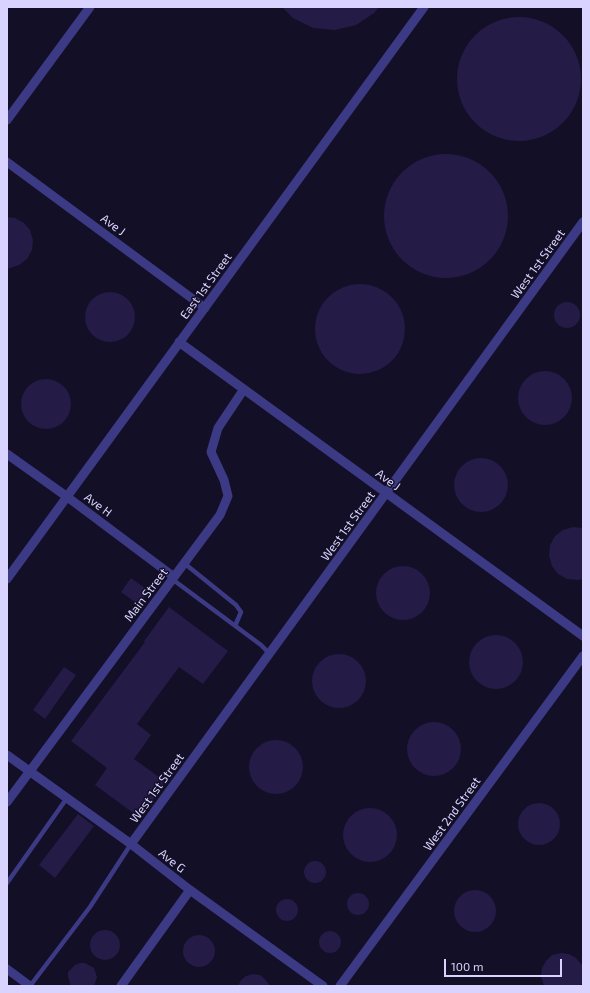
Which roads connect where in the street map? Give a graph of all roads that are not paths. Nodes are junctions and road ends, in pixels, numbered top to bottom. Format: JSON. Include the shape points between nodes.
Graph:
{"nodes":[{"id":1,"x":90,"y":7,"type":"edge"},
{"id":2,"x":424,"y":7,"type":"edge"},
{"id":3,"x":7,"y":120,"type":"edge"},
{"id":4,"x":7,"y":162,"type":"edge"},
{"id":5,"x":583,"y":222,"type":"edge"},
{"id":6,"x":205,"y":308,"type":"junction"},
{"id":7,"x":179,"y":342,"type":"junction"},
{"id":8,"x":244,"y":389,"type":"junction"},
{"id":9,"x":7,"y":454,"type":"edge"},
{"id":10,"x":386,"y":494,"type":"junction"},
{"id":11,"x":66,"y":496,"type":"junction"},
{"id":12,"x":184,"y":564,"type":"junction"},
{"id":13,"x":173,"y":578,"type":"junction"},
{"id":14,"x":7,"y":579,"type":"edge"},
{"id":15,"x":235,"y":626,"type":"junction"},
{"id":16,"x":583,"y":636,"type":"edge"},
{"id":17,"x":270,"y":654,"type":"junction"},
{"id":18,"x":583,"y":656,"type":"edge"},
{"id":19,"x":7,"y":755,"type":"edge"},
{"id":20,"x":30,"y":771,"type":"junction"},
{"id":21,"x":67,"y":798,"type":"junction"},
{"id":22,"x":7,"y":802,"type":"edge"},
{"id":23,"x":131,"y":844,"type":"junction"},
{"id":24,"x":7,"y":883,"type":"edge"},
{"id":25,"x":190,"y":890,"type":"junction"},
{"id":26,"x":7,"y":969,"type":"edge"},
{"id":27,"x":30,"y":986,"type":"edge"},
{"id":28,"x":122,"y":986,"type":"edge"},
{"id":29,"x":322,"y":986,"type":"edge"},
{"id":30,"x":340,"y":986,"type":"edge"}],
"edges":[{"from":1,"to":3,"type":"street"},
{"from":2,"to":6,"type":"street","name":"East 1st Street"},
{"from":4,"to":6,"type":"street","name":"Ave J"},
{"from":5,"to":10,"type":"street","name":"West 1st Street"},
{"from":6,"to":7,"type":"street","name":"East 1st Street"},
{"from":7,"to":8,"type":"street","name":"Ave J"},
{"from":7,"to":11,"type":"street","name":"East 1st Street"},
{"from":8,"to":10,"type":"street","name":"Ave J"},
{"from":8,"to":12,"type":"street","name":"Main Street","via":[[218,428],[211,452],[224,480],[228,496],[220,515]]},
{"from":9,"to":11,"type":"street","name":"Ave H"},
{"from":10,"to":16,"type":"street","name":"Ave J"},
{"from":10,"to":17,"type":"street","name":"West 1st Street"},
{"from":11,"to":13,"type":"street","name":"Ave H"},
{"from":11,"to":14,"type":"street","name":"East 1st Street"},
{"from":12,"to":13,"type":"street","name":"Main Street"},
{"from":12,"to":15,"type":"lane","via":[[236,605],[241,612]]},
{"from":13,"to":15,"type":"lane"},
{"from":13,"to":20,"type":"street","name":"Main Street"},
{"from":15,"to":17,"type":"lane"},
{"from":17,"to":23,"type":"street","name":"West 1st Street"},
{"from":18,"to":30,"type":"street","name":"West 2nd Street"},
{"from":19,"to":20,"type":"street","name":"Ave G"},
{"from":20,"to":21,"type":"street","name":"Ave G"},
{"from":20,"to":22,"type":"street","name":"Main Street"},
{"from":21,"to":23,"type":"street","name":"Ave G"},
{"from":21,"to":24,"type":"lane"},
{"from":23,"to":25,"type":"street","name":"Ave G"},
{"from":23,"to":27,"type":"lane","via":[[90,907]]},
{"from":25,"to":28,"type":"street"},
{"from":25,"to":29,"type":"street","name":"Ave G"},
{"from":26,"to":27,"type":"street"}]}
